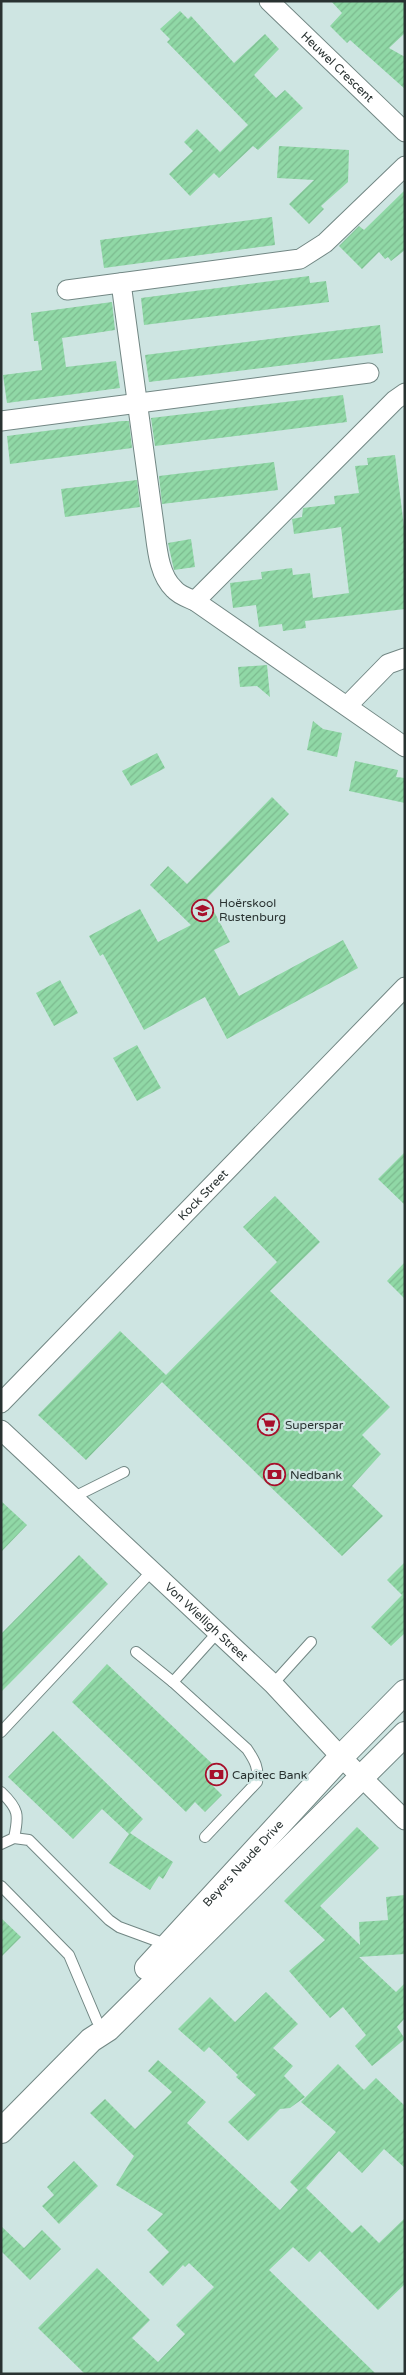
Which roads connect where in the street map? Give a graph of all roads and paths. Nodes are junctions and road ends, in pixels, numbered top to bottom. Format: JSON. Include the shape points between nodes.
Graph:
{"nodes":[{"id":1,"x":269,"y":1,"type":"edge"},
{"id":2,"x":405,"y":132,"type":"edge"},
{"id":3,"x":405,"y":166,"type":"edge"},
{"id":4,"x":121,"y":283,"type":"junction"},
{"id":5,"x":67,"y":290,"type":"dead end"},
{"id":6,"x":369,"y":373,"type":"dead end"},
{"id":7,"x":405,"y":393,"type":"edge"},
{"id":8,"x":138,"y":404,"type":"junction"},
{"id":9,"x":1,"y":421,"type":"edge"},
{"id":10,"x":194,"y":601,"type":"junction"},
{"id":11,"x":405,"y":658,"type":"edge"},
{"id":12,"x":347,"y":706,"type":"junction"},
{"id":13,"x":405,"y":747,"type":"edge"},
{"id":14,"x":405,"y":988,"type":"edge"},
{"id":15,"x":1,"y":1403,"type":"edge"},
{"id":16,"x":1,"y":1430,"type":"edge"},
{"id":17,"x":124,"y":1472,"type":"dead end"},
{"id":18,"x":72,"y":1498,"type":"junction"},
{"id":19,"x":151,"y":1572,"type":"junction"},
{"id":20,"x":218,"y":1633,"type":"junction"},
{"id":21,"x":312,"y":1642,"type":"dead end"},
{"id":22,"x":136,"y":1652,"type":"dead end"},
{"id":23,"x":173,"y":1682,"type":"junction"},
{"id":24,"x":274,"y":1684,"type":"junction"},
{"id":25,"x":405,"y":1692,"type":"edge"},
{"id":26,"x":1,"y":1732,"type":"edge"},
{"id":27,"x":405,"y":1734,"type":"edge"},
{"id":28,"x":341,"y":1757,"type":"junction"},
{"id":29,"x":362,"y":1778,"type":"junction"},
{"id":30,"x":1,"y":1792,"type":"edge"},
{"id":31,"x":405,"y":1820,"type":"edge"},
{"id":32,"x":14,"y":1838,"type":"junction"},
{"id":33,"x":205,"y":1838,"type":"dead end"},
{"id":34,"x":1,"y":1844,"type":"edge"},
{"id":35,"x":1,"y":1886,"type":"edge"},
{"id":36,"x":168,"y":1945,"type":"junction"},
{"id":37,"x":94,"y":2030,"type":"junction"},
{"id":38,"x":1,"y":2131,"type":"edge"}],
"edges":[{"from":1,"to":2,"type":"street","name":"Heuwel Crescent"},
{"from":3,"to":4,"type":"street","via":[[325,244],[300,259]]},
{"from":4,"to":5,"type":"street"},
{"from":4,"to":8,"type":"street"},
{"from":6,"to":8,"type":"street"},
{"from":7,"to":10,"type":"street"},
{"from":8,"to":9,"type":"street"},
{"from":8,"to":10,"type":"street","via":[[163,572],[175,591]]},
{"from":10,"to":12,"type":"street"},
{"from":11,"to":12,"type":"street","via":[[388,664]]},
{"from":12,"to":13,"type":"street"},
{"from":14,"to":15,"type":"street","name":"Kock Street"},
{"from":16,"to":18,"type":"street","name":"Von Wielligh Street"},
{"from":17,"to":18,"type":"lane"},
{"from":18,"to":19,"type":"street","name":"Von Wielligh Street"},
{"from":19,"to":20,"type":"street","name":"Von Wielligh Street"},
{"from":19,"to":26,"type":"lane"},
{"from":20,"to":23,"type":"lane"},
{"from":20,"to":24,"type":"street","name":"Von Wielligh Street"},
{"from":21,"to":24,"type":"lane"},
{"from":22,"to":23,"type":"lane"},
{"from":23,"to":33,"type":"lane","via":[[247,1749],[259,1771],[257,1782],[250,1791]]},
{"from":24,"to":28,"type":"street","name":"Von Wielligh Street"},
{"from":25,"to":28,"type":"street","name":"Beyers Naude Drive"},
{"from":27,"to":29,"type":"street","name":"Beyers Naude Drive"},
{"from":28,"to":29,"type":"street","name":"Von Wielligh Street"},
{"from":28,"to":36,"type":"street","name":"Beyers Naude Drive"},
{"from":29,"to":31,"type":"street","name":"Von Wielligh Street"},
{"from":29,"to":37,"type":"street","name":"Beyers Naude Drive","via":[[108,2029]]},
{"from":30,"to":32,"type":"lane","via":[[10,1800],[18,1816]]},
{"from":32,"to":34,"type":"lane"},
{"from":32,"to":36,"type":"lane","via":[[34,1844],[109,1920]]},
{"from":35,"to":37,"type":"lane","via":[[69,1955]]},
{"from":36,"to":37,"type":"street","name":"Beyers Naude Drive"},
{"from":37,"to":38,"type":"street","name":"Beyers Naude Drive"}]}
